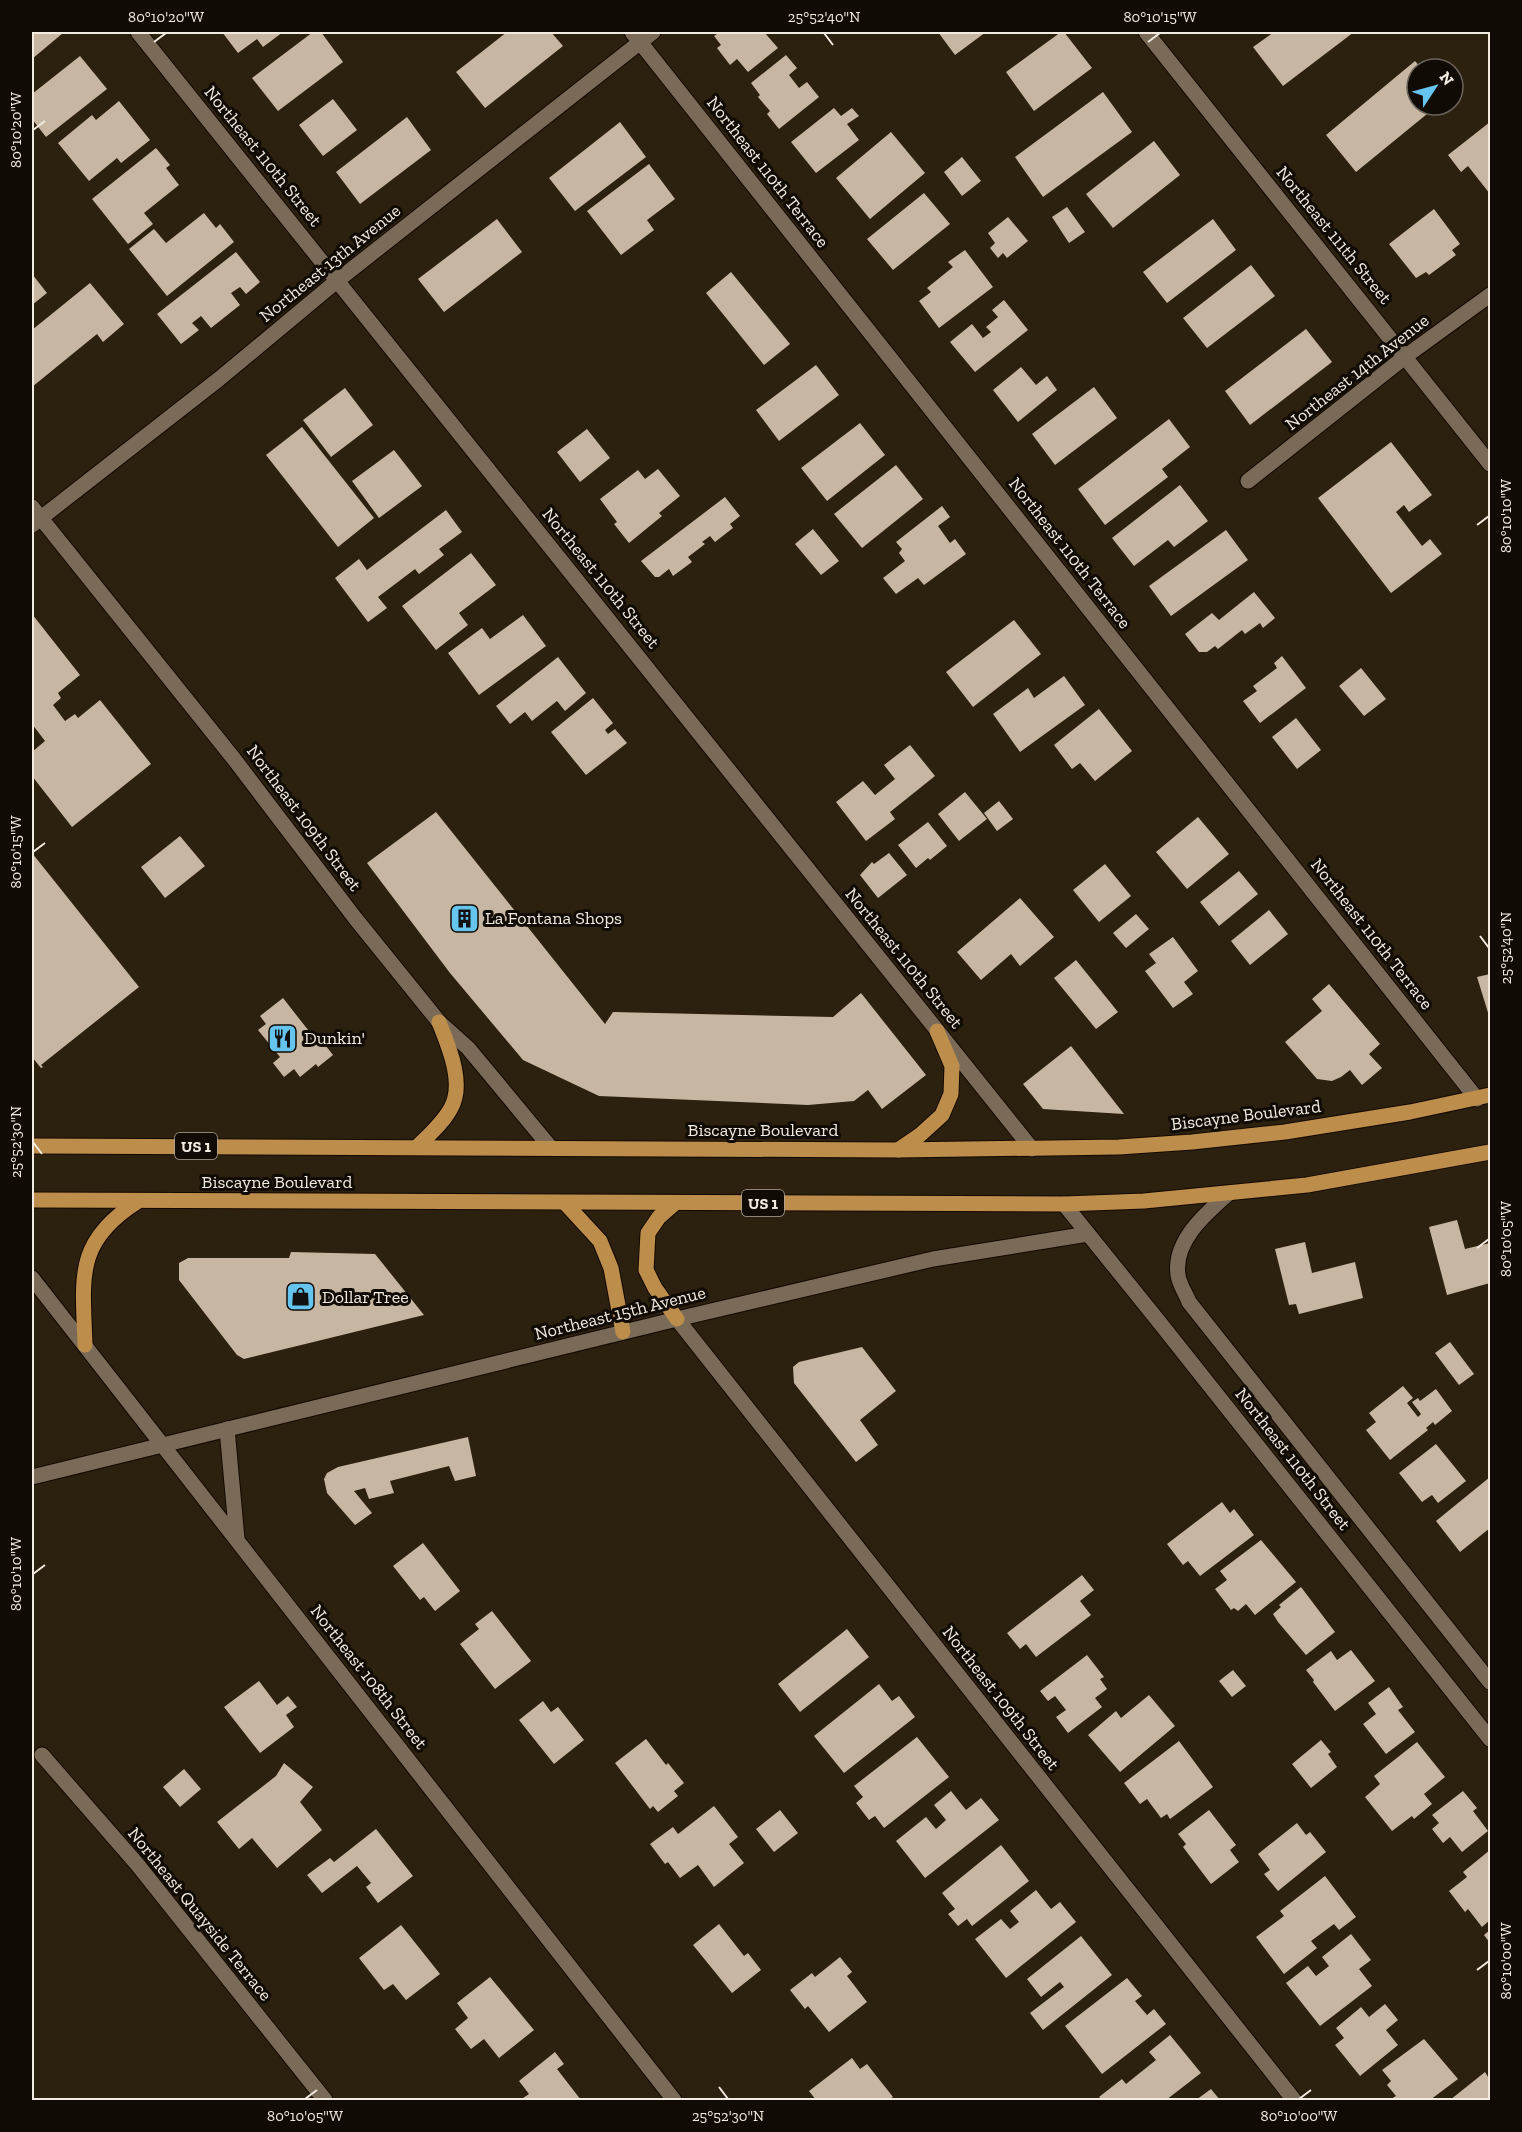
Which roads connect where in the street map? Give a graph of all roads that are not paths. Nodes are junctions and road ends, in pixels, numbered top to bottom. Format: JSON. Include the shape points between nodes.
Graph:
{"nodes":[{"id":1,"x":138,"y":32,"type":"edge"},
{"id":2,"x":653,"y":32,"type":"edge"},
{"id":3,"x":1146,"y":32,"type":"edge"},
{"id":4,"x":636,"y":36,"type":"edge"},
{"id":5,"x":338,"y":280,"type":"junction"},
{"id":6,"x":1491,"y":295,"type":"edge"},
{"id":7,"x":1406,"y":356,"type":"junction"},
{"id":8,"x":1491,"y":464,"type":"edge"},
{"id":9,"x":1248,"y":481,"type":"dead end"},
{"id":10,"x":34,"y":516,"type":"edge"},
{"id":11,"x":439,"y":1022,"type":"junction"},
{"id":12,"x":937,"y":1031,"type":"junction"},
{"id":13,"x":1484,"y":1097,"type":"edge"},
{"id":14,"x":32,"y":1146,"type":"edge"},
{"id":15,"x":417,"y":1146,"type":"junction"},
{"id":16,"x":550,"y":1148,"type":"junction"},
{"id":17,"x":1032,"y":1149,"type":"junction"},
{"id":18,"x":898,"y":1150,"type":"junction"},
{"id":19,"x":1491,"y":1152,"type":"edge"},
{"id":20,"x":1229,"y":1193,"type":"junction"},
{"id":21,"x":32,"y":1200,"type":"edge"},
{"id":22,"x":138,"y":1201,"type":"junction"},
{"id":23,"x":565,"y":1203,"type":"junction"},
{"id":24,"x":675,"y":1203,"type":"junction"},
{"id":25,"x":1064,"y":1204,"type":"junction"},
{"id":26,"x":1088,"y":1234,"type":"junction"},
{"id":27,"x":32,"y":1278,"type":"edge"},
{"id":28,"x":677,"y":1319,"type":"junction"},
{"id":29,"x":623,"y":1332,"type":"junction"},
{"id":30,"x":85,"y":1345,"type":"junction"},
{"id":31,"x":227,"y":1429,"type":"junction"},
{"id":32,"x":163,"y":1444,"type":"junction"},
{"id":33,"x":32,"y":1477,"type":"edge"},
{"id":34,"x":237,"y":1539,"type":"junction"},
{"id":35,"x":1491,"y":1682,"type":"edge"},
{"id":36,"x":1491,"y":1739,"type":"edge"},
{"id":37,"x":42,"y":1755,"type":"dead end"},
{"id":38,"x":325,"y":2100,"type":"edge"},
{"id":39,"x":674,"y":2100,"type":"edge"},
{"id":40,"x":1294,"y":2100,"type":"edge"}],
"edges":[{"from":1,"to":5,"type":"street","name":"Northeast 110th Street"},
{"from":2,"to":4,"type":"street","name":"Northeast 13th Avenue"},
{"from":3,"to":7,"type":"street","name":"Northeast 111th Street"},
{"from":4,"to":5,"type":"street","name":"Northeast 13th Avenue"},
{"from":4,"to":13,"type":"street","name":"Northeast 110th Terrace"},
{"from":5,"to":10,"type":"street","name":"Northeast 13th Avenue","via":[[219,379]]},
{"from":5,"to":12,"type":"street","name":"Northeast 110th Street"},
{"from":6,"to":7,"type":"street","name":"Northeast 14th Avenue"},
{"from":7,"to":8,"type":"street","name":"Northeast 111th Street"},
{"from":7,"to":9,"type":"street","name":"Northeast 14th Avenue"},
{"from":10,"to":11,"type":"street","name":"Northeast 109th Street","via":[[234,759]]},
{"from":11,"to":15,"type":"main road","via":[[453,1058],[453,1103],[436,1128]]},
{"from":11,"to":16,"type":"street","name":"Northeast 109th Street","via":[[468,1048]]},
{"from":12,"to":17,"type":"street","name":"Northeast 110th Street"},
{"from":12,"to":18,"type":"main road","via":[[952,1066],[951,1094],[942,1114]]},
{"from":13,"to":17,"type":"main road","name":"Biscayne Boulevard","number":"US 1","via":[[1249,1136],[1119,1147]]},
{"from":14,"to":15,"type":"main road","name":"Biscayne Boulevard","number":"US 1"},
{"from":15,"to":16,"type":"main road","name":"Biscayne Boulevard","number":"US 1"},
{"from":16,"to":18,"type":"main road","name":"Biscayne Boulevard","number":"US 1"},
{"from":17,"to":18,"type":"main road","name":"Biscayne Boulevard","number":"US 1"},
{"from":19,"to":20,"type":"main road","name":"Biscayne Boulevard","number":"US 1","via":[[1307,1185]]},
{"from":20,"to":25,"type":"main road","name":"Biscayne Boulevard","number":"US 1"},
{"from":20,"to":35,"type":"street","name":"Northeast 110th Street","via":[[1193,1229],[1180,1252],[1178,1276],[1189,1302]]},
{"from":21,"to":22,"type":"main road","name":"Biscayne Boulevard","number":"US 1"},
{"from":22,"to":23,"type":"main road","name":"Biscayne Boulevard","number":"US 1"},
{"from":22,"to":30,"type":"main road","via":[[107,1226],[90,1250],[83,1279]]},
{"from":23,"to":24,"type":"main road","name":"Biscayne Boulevard","number":"US 1"},
{"from":23,"to":29,"type":"main road","via":[[600,1241],[611,1268]]},
{"from":24,"to":25,"type":"main road","name":"Biscayne Boulevard","number":"US 1"},
{"from":24,"to":28,"type":"main road","via":[[648,1233],[646,1270]]},
{"from":25,"to":26,"type":"street","name":"Northeast 110th Street"},
{"from":26,"to":28,"type":"street","name":"Northeast 15th Avenue","via":[[933,1258]]},
{"from":26,"to":36,"type":"street","name":"Northeast 110th Street"},
{"from":27,"to":30,"type":"street","name":"Northeast 108th Street"},
{"from":28,"to":29,"type":"street","name":"Northeast 15th Avenue"},
{"from":28,"to":40,"type":"street","name":"Northeast 109th Street"},
{"from":29,"to":31,"type":"street","name":"Northeast 15th Avenue"},
{"from":30,"to":32,"type":"street","name":"Northeast 108th Street"},
{"from":31,"to":32,"type":"street","name":"Northeast 15th Avenue"},
{"from":31,"to":34,"type":"street"},
{"from":32,"to":33,"type":"street","name":"Northeast 15th Avenue"},
{"from":32,"to":34,"type":"street","name":"Northeast 108th Street"},
{"from":34,"to":39,"type":"street","name":"Northeast 108th Street"},
{"from":37,"to":38,"type":"street","name":"Northeast Quayside Terrace","via":[[137,1864]]}]}
